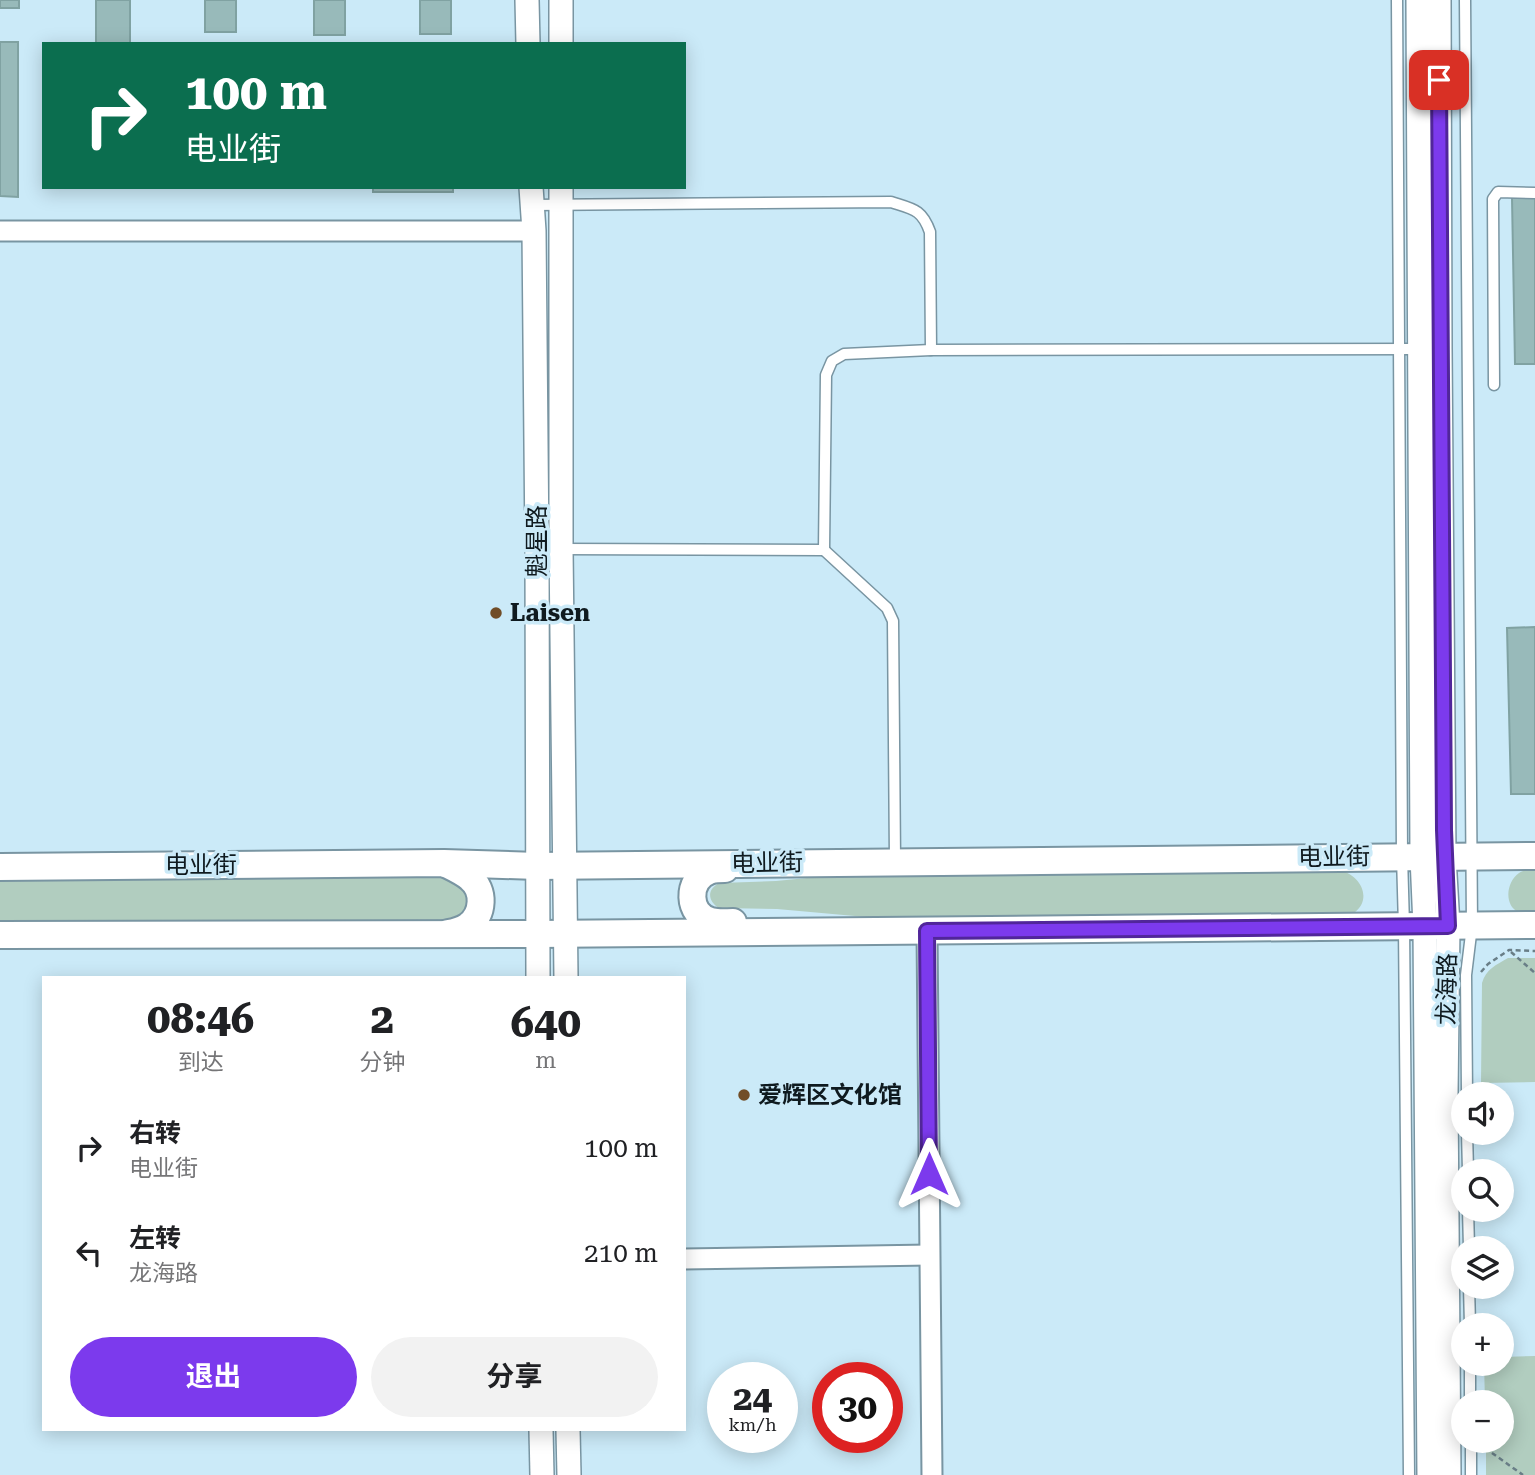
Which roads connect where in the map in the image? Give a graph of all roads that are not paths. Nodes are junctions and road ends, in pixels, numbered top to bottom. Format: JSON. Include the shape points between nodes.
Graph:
{"nodes":[{"id":1,"x":527,"y":0,"type":"edge"},
{"id":2,"x":561,"y":0,"type":"edge"},
{"id":3,"x":1396,"y":0,"type":"edge"},
{"id":4,"x":1418,"y":0,"type":"edge"},
{"id":5,"x":1439,"y":0,"type":"edge"},
{"id":6,"x":1465,"y":0,"type":"edge"},
{"id":7,"x":528,"y":42,"type":"edge"},
{"id":8,"x":561,"y":42,"type":"edge"},
{"id":9,"x":1535,"y":193,"type":"edge"},
{"id":10,"x":531,"y":196,"type":"edge"},
{"id":11,"x":561,"y":196,"type":"edge"},
{"id":12,"x":0,"y":231,"type":"edge"},
{"id":13,"x":534,"y":231,"type":"junction"},
{"id":14,"x":1420,"y":349,"type":"junction"},
{"id":15,"x":931,"y":350,"type":"junction"},
{"id":16,"x":1494,"y":384,"type":"dead end"},
{"id":17,"x":537,"y":549,"type":"junction"},
{"id":18,"x":561,"y":549,"type":"junction"},
{"id":19,"x":824,"y":550,"type":"junction"},
{"id":20,"x":1535,"y":856,"type":"edge"},
{"id":21,"x":1435,"y":857,"type":"junction"},
{"id":22,"x":895,"y":862,"type":"junction"},
{"id":23,"x":444,"y":863,"type":"junction"},
{"id":24,"x":820,"y":863,"type":"junction"},
{"id":25,"x":537,"y":866,"type":"junction"},
{"id":26,"x":565,"y":866,"type":"junction"},
{"id":27,"x":0,"y":867,"type":"edge"},
{"id":28,"x":1535,"y":925,"type":"edge"},
{"id":29,"x":1437,"y":926,"type":"junction"},
{"id":30,"x":927,"y":931,"type":"junction"},
{"id":31,"x":825,"y":932,"type":"junction"},
{"id":32,"x":537,"y":934,"type":"junction"},
{"id":33,"x":565,"y":934,"type":"junction"},
{"id":34,"x":0,"y":935,"type":"edge"},
{"id":35,"x":439,"y":935,"type":"junction"},
{"id":36,"x":538,"y":976,"type":"edge"},
{"id":37,"x":566,"y":976,"type":"edge"},
{"id":38,"x":1467,"y":1082,"type":"edge"},
{"id":39,"x":929,"y":1255,"type":"junction"},
{"id":40,"x":686,"y":1259,"type":"edge"},
{"id":41,"x":541,"y":1431,"type":"edge"},
{"id":42,"x":568,"y":1431,"type":"edge"},
{"id":43,"x":1474,"y":1453,"type":"edge"},
{"id":44,"x":542,"y":1475,"type":"edge"},
{"id":45,"x":569,"y":1475,"type":"edge"},
{"id":46,"x":932,"y":1475,"type":"edge"},
{"id":47,"x":1409,"y":1475,"type":"edge"},
{"id":48,"x":1429,"y":1475,"type":"edge"},
{"id":49,"x":1449,"y":1475,"type":"edge"},
{"id":50,"x":1471,"y":1475,"type":"edge"}],
"edges":[{"from":1,"to":7,"type":"street"},
{"from":2,"to":8,"type":"street"},
{"from":3,"to":14,"type":"lane"},
{"from":4,"to":14,"type":"street","name":"龙海路"},
{"from":5,"to":14,"type":"street","name":"龙海路"},
{"from":6,"to":21,"type":"lane"},
{"from":9,"to":16,"type":"lane","via":[[1498,192],[1493,199]]},
{"from":10,"to":11,"type":"lane"},
{"from":10,"to":13,"type":"street","name":"魁星路"},
{"from":11,"to":15,"type":"lane","via":[[891,202],[915,209],[930,232]]},
{"from":11,"to":18,"type":"street","name":"魁星路"},
{"from":12,"to":13,"type":"street"},
{"from":13,"to":17,"type":"street","name":"魁星路"},
{"from":14,"to":15,"type":"lane"},
{"from":14,"to":21,"type":"street","name":"龙海路"},
{"from":14,"to":21,"type":"lane"},
{"from":15,"to":19,"type":"lane","via":[[844,354],[832,361],[826,375]]},
{"from":17,"to":18,"type":"lane"},
{"from":17,"to":25,"type":"street","name":"魁星路"},
{"from":18,"to":19,"type":"lane"},
{"from":18,"to":26,"type":"street","name":"魁星路"},
{"from":19,"to":22,"type":"lane","via":[[887,608],[893,621]]},
{"from":20,"to":21,"type":"main road","name":"电业街"},
{"from":21,"to":22,"type":"main road","name":"电业街"},
{"from":21,"to":29,"type":"street","name":"龙海路"},
{"from":21,"to":29,"type":"lane"},
{"from":22,"to":24,"type":"main road","name":"电业街"},
{"from":23,"to":25,"type":"main road","name":"电业街"},
{"from":23,"to":27,"type":"main road","name":"电业街"},
{"from":23,"to":35,"type":"main road","via":[[476,884],[481,903],[474,921]]},
{"from":24,"to":26,"type":"main road","name":"电业街"},
{"from":24,"to":31,"type":"main road","via":[[707,872],[695,882],[692,898],[697,912],[711,921],[779,923]]},
{"from":25,"to":26,"type":"main road","name":"电业街"},
{"from":25,"to":32,"type":"street","name":"魁星路"},
{"from":26,"to":33,"type":"street","name":"魁星路"},
{"from":28,"to":29,"type":"main road"},
{"from":29,"to":30,"type":"main road"},
{"from":29,"to":38,"type":"lane","via":[[1466,975]]},
{"from":29,"to":47,"type":"lane"},
{"from":29,"to":48,"type":"street","name":"龙海路"},
{"from":29,"to":49,"type":"street","name":"龙海路","via":[[1446,1095]]},
{"from":30,"to":31,"type":"main road"},
{"from":30,"to":39,"type":"street"},
{"from":31,"to":33,"type":"main road"},
{"from":32,"to":33,"type":"main road"},
{"from":32,"to":35,"type":"main road"},
{"from":32,"to":36,"type":"street","name":"魁星路"},
{"from":33,"to":37,"type":"street","name":"魁星路"},
{"from":34,"to":35,"type":"main road"},
{"from":39,"to":40,"type":"street"},
{"from":39,"to":46,"type":"street"},
{"from":41,"to":44,"type":"street"},
{"from":42,"to":45,"type":"street"},
{"from":43,"to":50,"type":"lane"}]}
